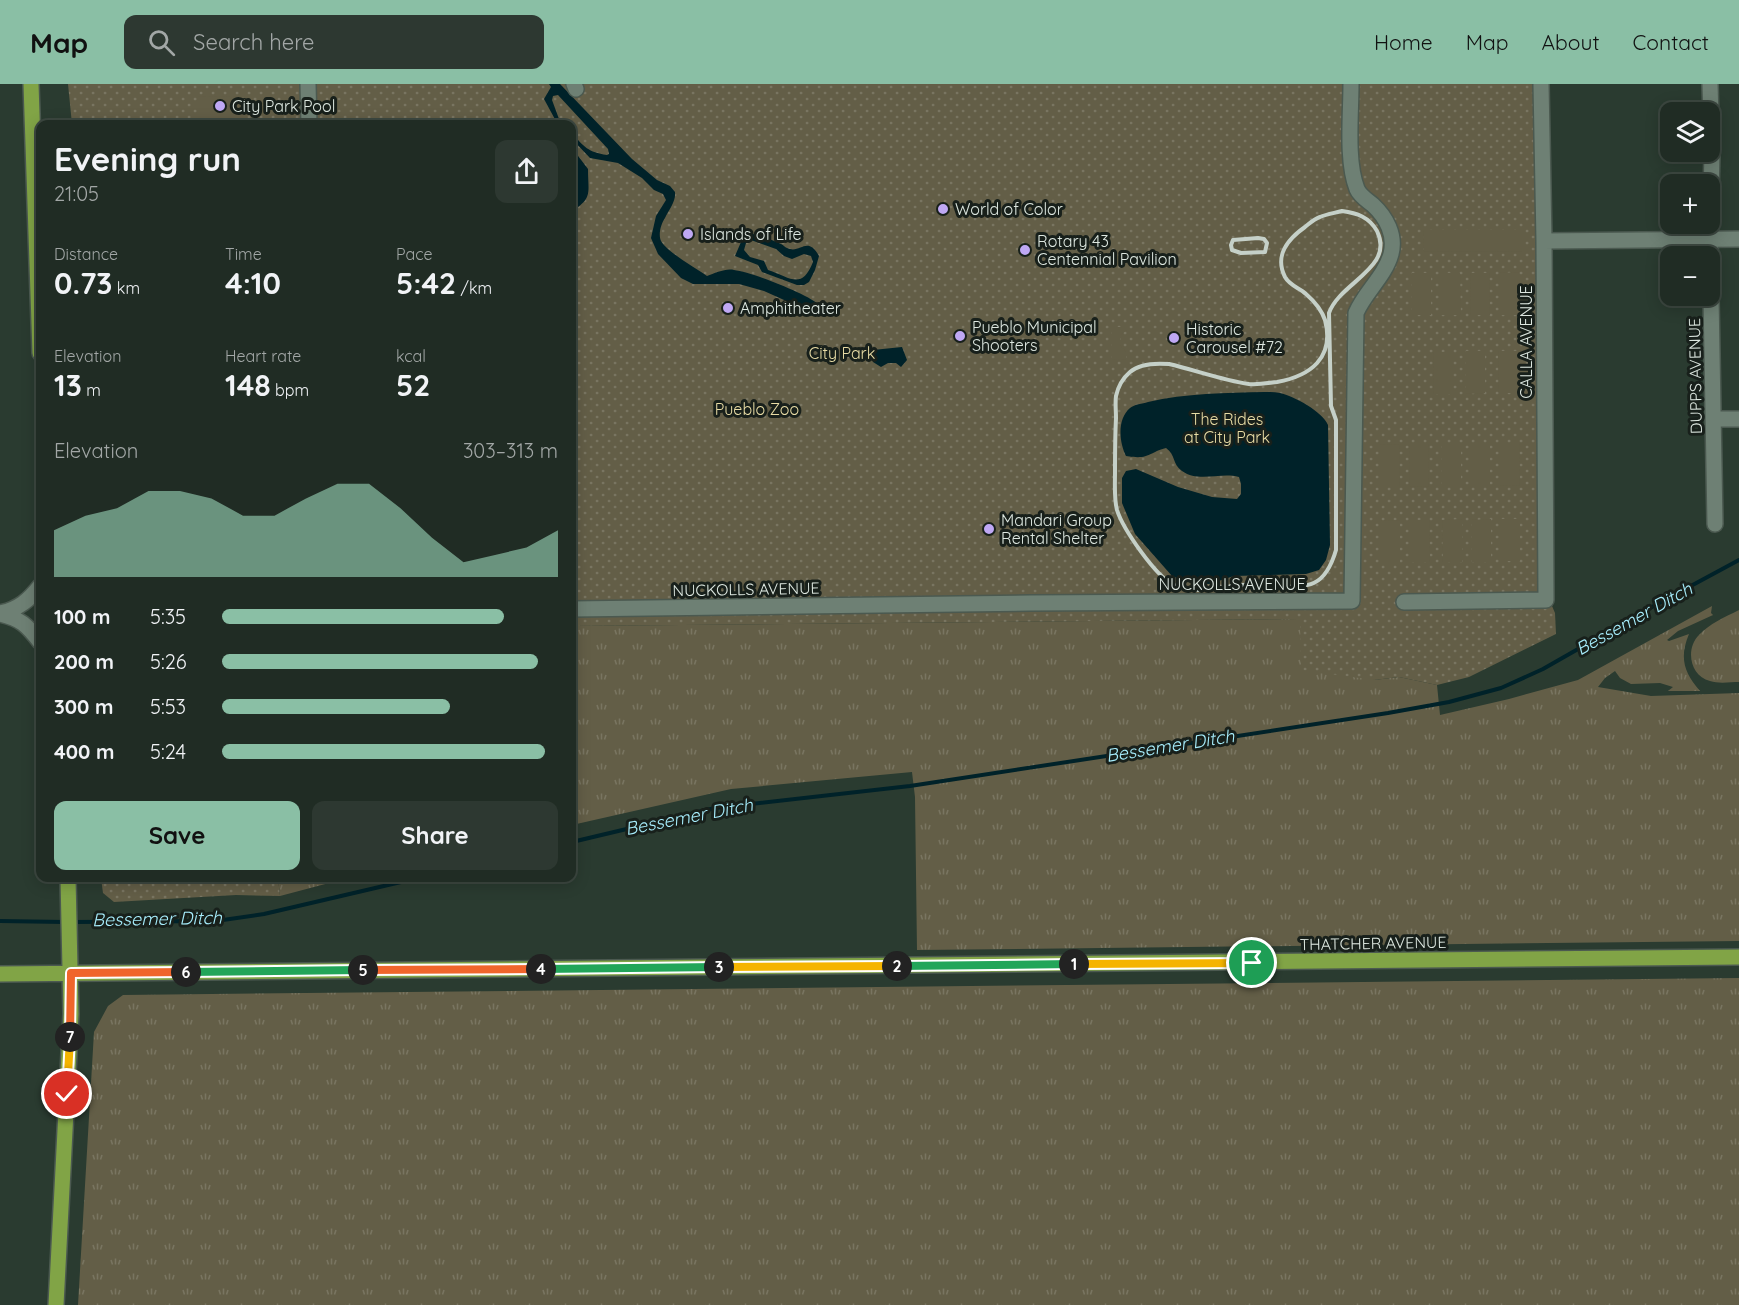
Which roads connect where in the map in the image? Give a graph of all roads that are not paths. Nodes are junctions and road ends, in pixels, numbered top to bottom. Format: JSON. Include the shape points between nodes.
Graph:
{"nodes":[{"id":1,"x":31,"y":84,"type":"edge"},
{"id":2,"x":308,"y":84,"type":"edge"},
{"id":3,"x":1351,"y":84,"type":"edge"},
{"id":4,"x":1541,"y":84,"type":"edge"},
{"id":5,"x":1710,"y":84,"type":"edge"},
{"id":6,"x":309,"y":120,"type":"edge"},
{"id":7,"x":36,"y":233,"type":"edge"},
{"id":8,"x":1739,"y":239,"type":"edge"},
{"id":9,"x":1710,"y":240,"type":"junction"},
{"id":10,"x":1544,"y":241,"type":"junction"},
{"id":11,"x":1713,"y":419,"type":"junction"},
{"id":12,"x":1739,"y":419,"type":"edge"},
{"id":13,"x":1715,"y":524,"type":"dead end"},
{"id":14,"x":36,"y":592,"type":"edge"},
{"id":15,"x":1404,"y":602,"type":"dead end"},
{"id":16,"x":576,"y":609,"type":"edge"},
{"id":17,"x":0,"y":613,"type":"edge"},
{"id":18,"x":36,"y":637,"type":"edge"},
{"id":19,"x":68,"y":882,"type":"edge"},
{"id":20,"x":1739,"y":957,"type":"edge"},
{"id":21,"x":71,"y":973,"type":"junction"},
{"id":22,"x":0,"y":974,"type":"edge"},
{"id":23,"x":56,"y":1305,"type":"edge"}],
"edges":[{"from":1,"to":7,"type":"main road"},
{"from":2,"to":6,"type":"street"},
{"from":3,"to":16,"type":"street","name":"NUCKOLLS AVENUE","via":[[1352,171],[1359,194],[1389,225],[1392,239],[1392,253],[1356,313],[1352,601]]},
{"from":4,"to":10,"type":"street","name":"CALLA AVENUE"},
{"from":5,"to":9,"type":"street","name":"DUPPS AVENUE"},
{"from":8,"to":9,"type":"street"},
{"from":9,"to":10,"type":"street"},
{"from":9,"to":11,"type":"street","name":"DUPPS AVENUE"},
{"from":10,"to":15,"type":"street","name":"CALLA AVENUE","via":[[1546,600]]},
{"from":11,"to":12,"type":"street"},
{"from":11,"to":13,"type":"street","name":"DUPPS AVENUE"},
{"from":14,"to":17,"type":"street","via":[[21,606]]},
{"from":17,"to":18,"type":"street","via":[[21,621]]},
{"from":19,"to":21,"type":"main road"},
{"from":20,"to":21,"type":"main road","name":"THATCHER AVENUE"},
{"from":21,"to":22,"type":"main road","name":"THATCHER AVENUE"},
{"from":21,"to":23,"type":"main road"}]}
